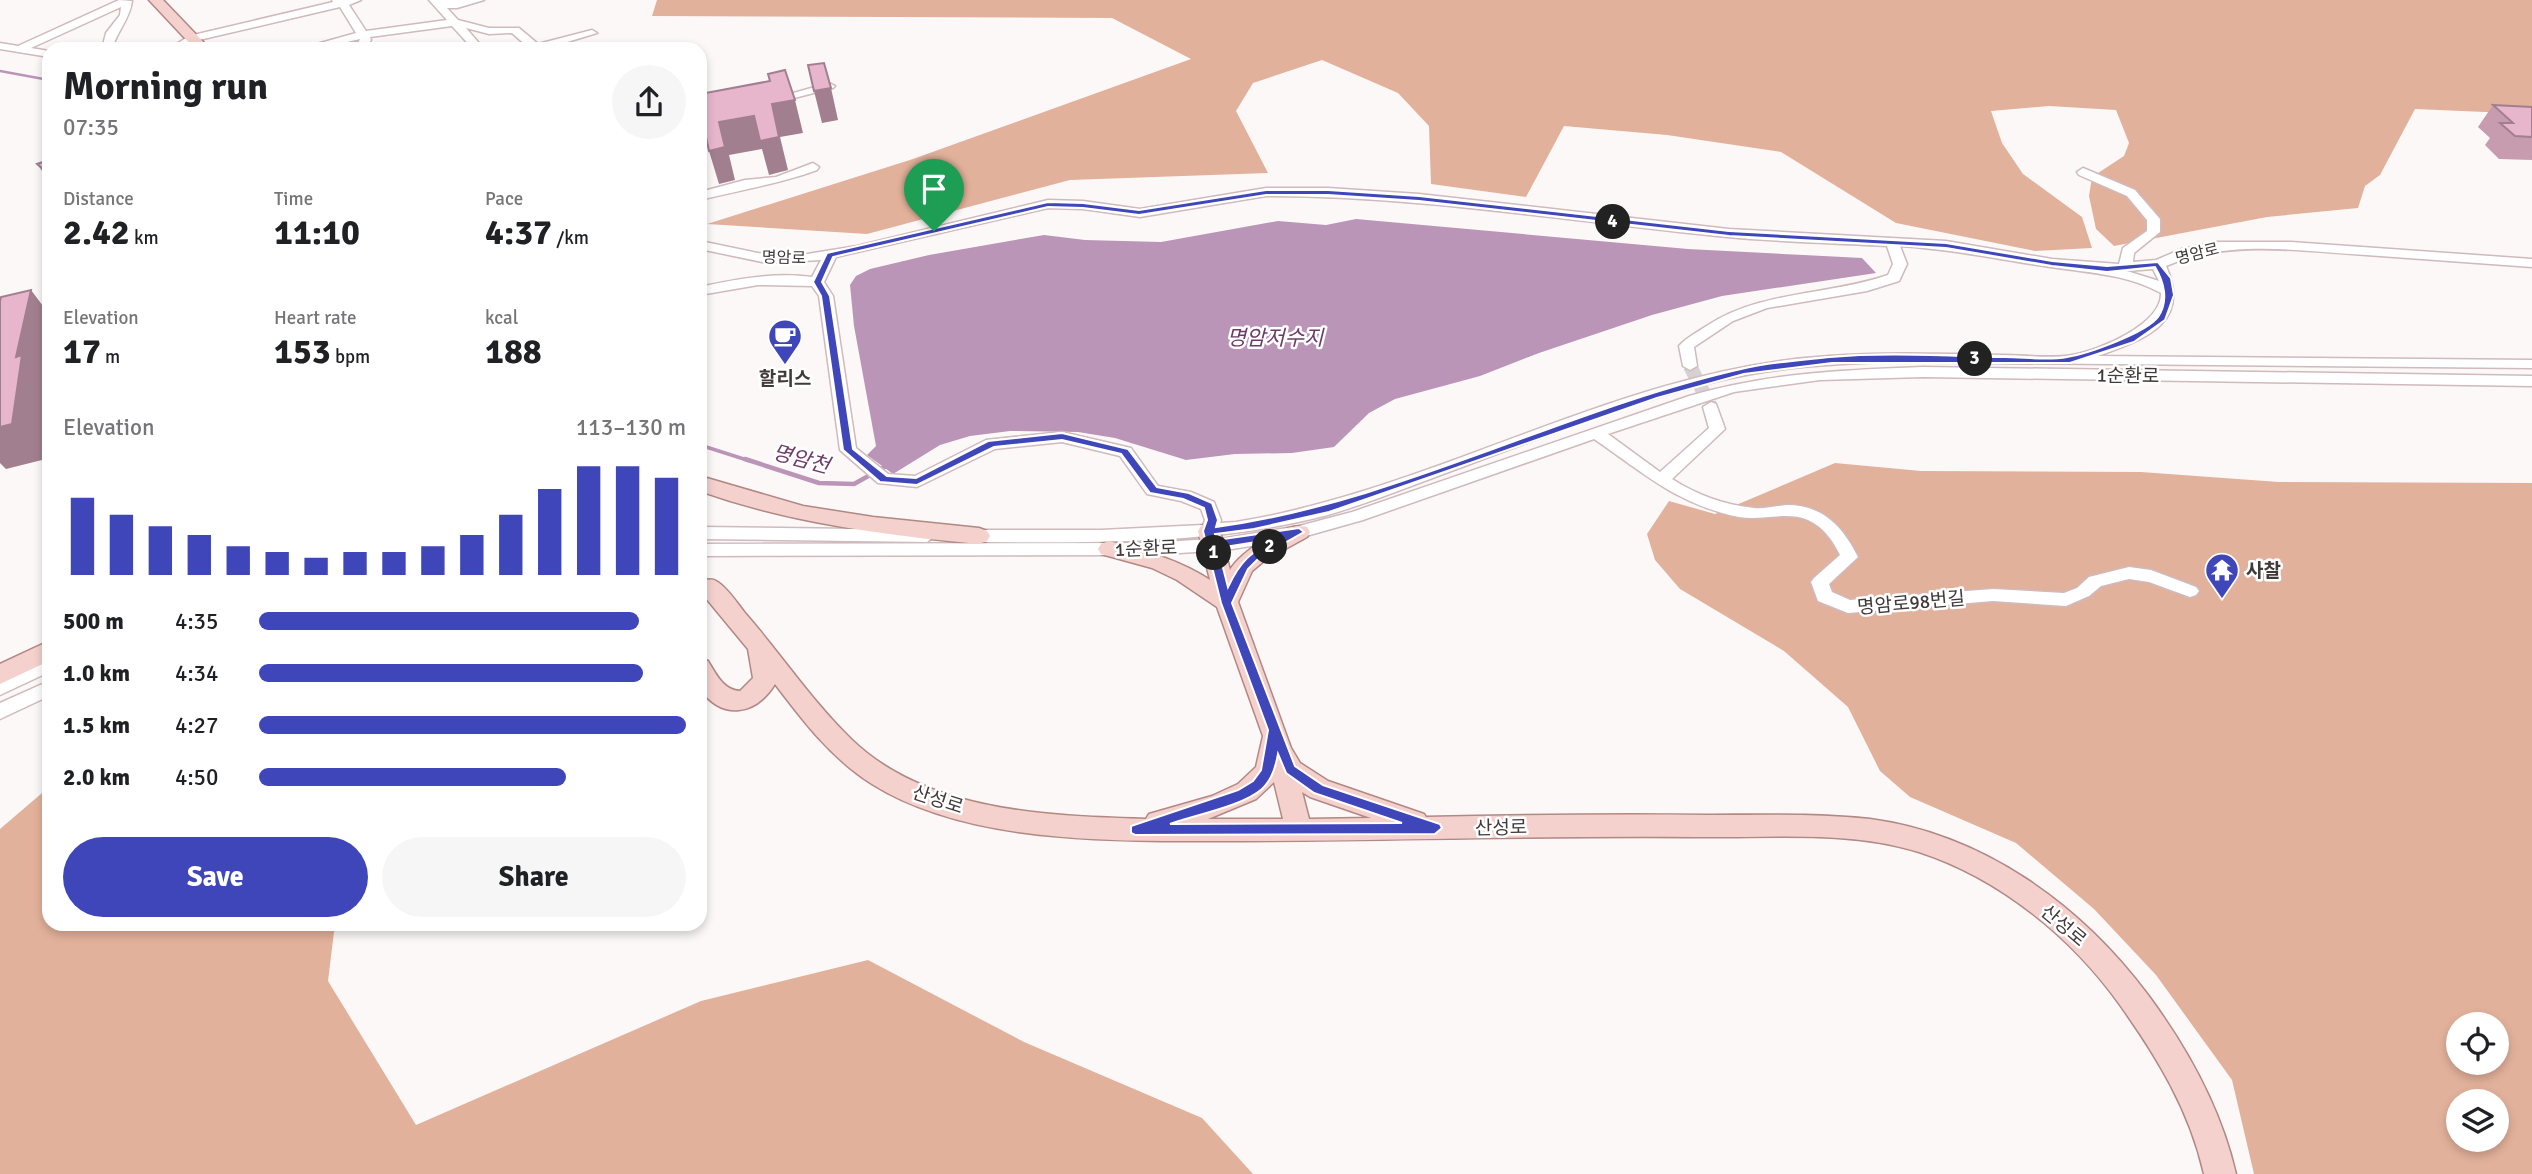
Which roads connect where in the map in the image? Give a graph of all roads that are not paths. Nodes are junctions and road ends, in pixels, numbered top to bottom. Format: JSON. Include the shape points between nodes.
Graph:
{"nodes":[{"id":1,"x":127,"y":0,"type":"edge"},
{"id":2,"x":156,"y":0,"type":"edge"},
{"id":3,"x":356,"y":0,"type":"edge"},
{"id":4,"x":479,"y":0,"type":"edge"},
{"id":5,"x":340,"y":2,"type":"edge"},
{"id":6,"x":436,"y":3,"type":"edge"},
{"id":7,"x":454,"y":22,"type":"junction"},
{"id":8,"x":592,"y":33,"type":"dead end"},
{"id":9,"x":362,"y":35,"type":"junction"},
{"id":10,"x":109,"y":42,"type":"edge"},
{"id":11,"x":197,"y":42,"type":"edge"},
{"id":12,"x":333,"y":42,"type":"edge"},
{"id":13,"x":365,"y":42,"type":"edge"},
{"id":14,"x":472,"y":42,"type":"edge"},
{"id":15,"x":528,"y":42,"type":"edge"},
{"id":16,"x":560,"y":42,"type":"edge"},
{"id":17,"x":0,"y":46,"type":"edge"},
{"id":18,"x":20,"y":49,"type":"junction"},
{"id":19,"x":42,"y":53,"type":"edge"},
{"id":20,"x":829,"y":86,"type":"edge"},
{"id":21,"x":765,"y":103,"type":"edge"},
{"id":22,"x":813,"y":167,"type":"dead end"},
{"id":23,"x":2083,"y":172,"type":"dead end"},
{"id":24,"x":707,"y":194,"type":"edge"},
{"id":25,"x":1892,"y":242,"type":"junction"},
{"id":26,"x":707,"y":246,"type":"edge"},
{"id":27,"x":830,"y":255,"type":"junction"},
{"id":28,"x":2532,"y":263,"type":"edge"},
{"id":29,"x":2158,"y":264,"type":"junction"},
{"id":30,"x":2125,"y":267,"type":"junction"},
{"id":31,"x":2107,"y":269,"type":"junction"},
{"id":32,"x":817,"y":282,"type":"junction"},
{"id":33,"x":707,"y":289,"type":"edge"},
{"id":34,"x":2168,"y":292,"type":"junction"},
{"id":35,"x":2067,"y":360,"type":"junction"},
{"id":36,"x":2532,"y":364,"type":"edge"},
{"id":37,"x":1690,"y":366,"type":"tunnel mouth"},
{"id":38,"x":2532,"y":381,"type":"edge"},
{"id":39,"x":1711,"y":407,"type":"tunnel mouth"},
{"id":40,"x":1597,"y":433,"type":"junction"},
{"id":41,"x":1661,"y":481,"type":"junction"},
{"id":42,"x":707,"y":486,"type":"edge"},
{"id":43,"x":1299,"y":532,"type":"junction"},
{"id":44,"x":707,"y":533,"type":"edge"},
{"id":45,"x":979,"y":536,"type":"junction"},
{"id":46,"x":1211,"y":538,"type":"junction"},
{"id":47,"x":1109,"y":549,"type":"junction"},
{"id":48,"x":707,"y":550,"type":"edge"},
{"id":49,"x":709,"y":586,"type":"dead end"},
{"id":50,"x":2190,"y":591,"type":"dead end"},
{"id":51,"x":1227,"y":603,"type":"junction"},
{"id":52,"x":758,"y":645,"type":"junction"},
{"id":53,"x":42,"y":654,"type":"edge"},
{"id":54,"x":42,"y":667,"type":"edge"},
{"id":55,"x":0,"y":675,"type":"edge"},
{"id":56,"x":707,"y":683,"type":"edge"},
{"id":57,"x":0,"y":688,"type":"edge"},
{"id":58,"x":42,"y":691,"type":"edge"},
{"id":59,"x":0,"y":712,"type":"edge"},
{"id":60,"x":1274,"y":730,"type":"junction"},
{"id":61,"x":1435,"y":828,"type":"junction"},
{"id":62,"x":1135,"y":830,"type":"junction"},
{"id":63,"x":1299,"y":830,"type":"junction"},
{"id":64,"x":2220,"y":1174,"type":"edge"}],
"edges":[{"from":1,"to":10,"type":"street","via":[[125,15]]},
{"from":1,"to":18,"type":"street"},
{"from":2,"to":11,"type":"main road"},
{"from":3,"to":5,"type":"street"},
{"from":4,"to":6,"type":"street"},
{"from":5,"to":9,"type":"street"},
{"from":5,"to":11,"type":"street"},
{"from":6,"to":7,"type":"street"},
{"from":7,"to":9,"type":"street"},
{"from":7,"to":14,"type":"street"},
{"from":7,"to":15,"type":"street","via":[[489,31],[515,30]]},
{"from":8,"to":16,"type":"street"},
{"from":9,"to":12,"type":"street"},
{"from":9,"to":13,"type":"street"},
{"from":17,"to":18,"type":"street"},
{"from":18,"to":19,"type":"street"},
{"from":20,"to":21,"type":"street"},
{"from":22,"to":24,"type":"street","via":[[778,180]]},
{"from":23,"to":30,"type":"street","via":[[2131,193],[2154,219],[2153,232],[2127,251]]},
{"from":25,"to":27,"type":"street","name":"명암로","via":[[1729,233],[1419,198],[1266,192],[1139,213],[1048,204]]},
{"from":25,"to":31,"type":"street","name":"명암로","via":[[1946,245]]},
{"from":25,"to":37,"type":"street","via":[[1900,264],[1894,278],[1867,287],[1764,304],[1728,318],[1686,346]]},
{"from":26,"to":27,"type":"street","name":"명암로","via":[[767,259]]},
{"from":27,"to":32,"type":"street"},
{"from":28,"to":29,"type":"street","name":"명암로","via":[[2291,246],[2216,246]]},
{"from":29,"to":30,"type":"street","name":"명암로"},
{"from":29,"to":34,"type":"street","via":[[2167,278]]},
{"from":30,"to":31,"type":"street","name":"명암로"},
{"from":31,"to":34,"type":"street"},
{"from":32,"to":33,"type":"street","via":[[760,278]]},
{"from":32,"to":46,"type":"street","via":[[826,296],[848,450],[884,479],[917,482],[992,444],[1062,437],[1125,452],[1153,490],[1209,506]]},
{"from":34,"to":35,"type":"street","via":[[2162,318],[2130,340]]},
{"from":35,"to":36,"type":"street","name":"1순환로"},
{"from":35,"to":46,"type":"street","name":"1순환로","via":[[1884,358],[1744,371],[1653,396],[1325,509]]},
{"from":38,"to":40,"type":"street","name":"1순환로","via":[[1867,372],[1733,388]]},
{"from":39,"to":41,"type":"street","via":[[1717,429]]},
{"from":40,"to":41,"type":"street"},
{"from":40,"to":43,"type":"street","name":"1순환로"},
{"from":41,"to":50,"type":"street","name":"명암로98번길","via":[[1726,508],[1758,514],[1807,512],[1824,521],[1849,557],[1820,582],[1824,596],[1848,607],[1993,594],[2066,600],[2095,580],[2129,573]]},
{"from":42,"to":45,"type":"main road","via":[[820,518]]},
{"from":43,"to":46,"type":"street","name":"1순환로"},
{"from":43,"to":51,"type":"main road","via":[[1256,554],[1243,567]]},
{"from":44,"to":45,"type":"street","name":"1순환로"},
{"from":45,"to":46,"type":"street","name":"1순환로"},
{"from":46,"to":47,"type":"street","name":"1순환로"},
{"from":46,"to":51,"type":"main road"},
{"from":47,"to":48,"type":"street","name":"1순환로"},
{"from":47,"to":51,"type":"main road","via":[[1159,562]]},
{"from":49,"to":52,"type":"main road","name":"산성로"},
{"from":51,"to":60,"type":"main road"},
{"from":52,"to":56,"type":"main road","via":[[765,678],[752,695],[728,701]]},
{"from":52,"to":62,"type":"main road","name":"산성로","via":[[834,740],[881,778],[980,812],[1027,821]]},
{"from":53,"to":55,"type":"main road"},
{"from":54,"to":57,"type":"street"},
{"from":58,"to":59,"type":"street"},
{"from":60,"to":61,"type":"main road","via":[[1290,770],[1319,789]]},
{"from":60,"to":62,"type":"main road","via":[[1267,772],[1258,785],[1213,806]]},
{"from":60,"to":63,"type":"main road"},
{"from":61,"to":63,"type":"main road","name":"산성로"},
{"from":61,"to":64,"type":"main road","name":"산성로","via":[[1637,824],[1846,828],[1883,832],[1956,855],[2024,893],[2102,958],[2172,1058],[2198,1106]]},
{"from":62,"to":63,"type":"main road","name":"산성로"}]}
